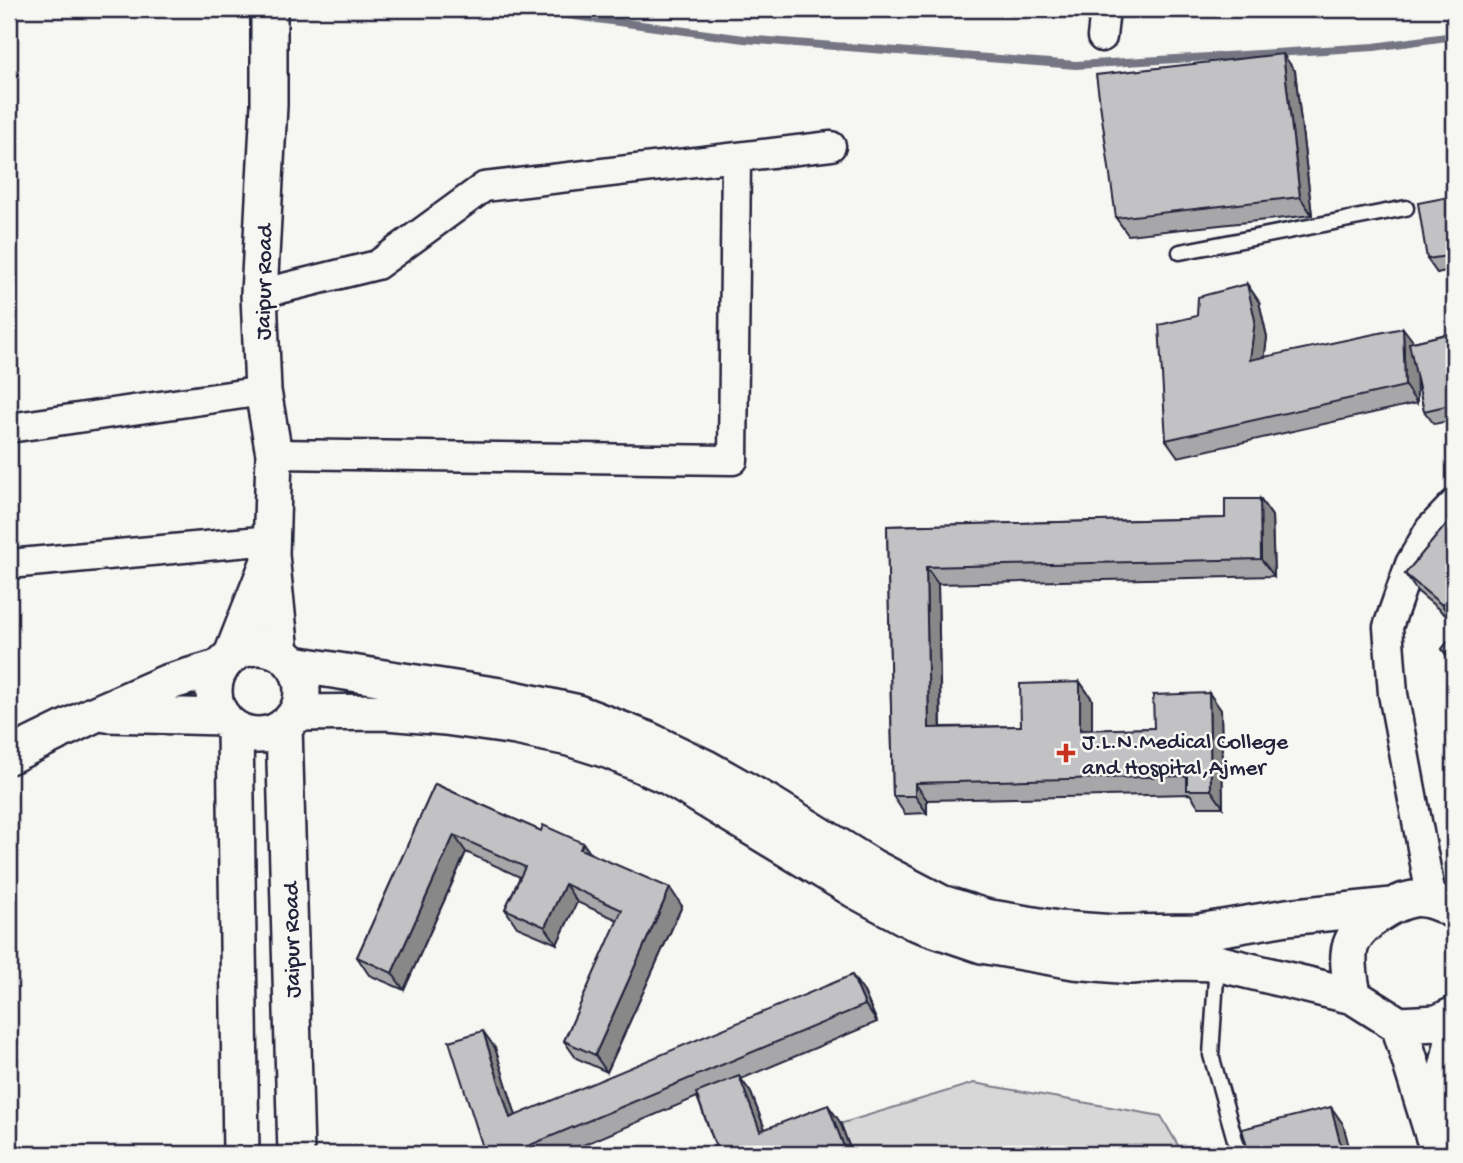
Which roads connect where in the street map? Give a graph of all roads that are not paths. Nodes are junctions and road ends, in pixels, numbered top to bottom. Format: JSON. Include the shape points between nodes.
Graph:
{"nodes":[{"id":1,"x":270,"y":9,"type":"edge"},
{"id":2,"x":1105,"y":9,"type":"edge"},
{"id":3,"x":1102,"y":37,"type":"dead end"},
{"id":4,"x":831,"y":146,"type":"dead end"},
{"id":5,"x":736,"y":157,"type":"junction"},
{"id":6,"x":1406,"y":208,"type":"dead end"},
{"id":7,"x":1180,"y":252,"type":"dead end"},
{"id":8,"x":259,"y":294,"type":"junction"},
{"id":9,"x":263,"y":391,"type":"junction"},
{"id":10,"x":9,"y":428,"type":"edge"},
{"id":11,"x":274,"y":454,"type":"junction"},
{"id":12,"x":1454,"y":504,"type":"edge"},
{"id":13,"x":271,"y":547,"type":"junction"},
{"id":14,"x":9,"y":564,"type":"edge"},
{"id":15,"x":287,"y":658,"type":"junction"},
{"id":16,"x":226,"y":661,"type":"junction"},
{"id":17,"x":95,"y":714,"type":"junction"},
{"id":18,"x":290,"y":720,"type":"junction"},
{"id":19,"x":229,"y":723,"type":"junction"},
{"id":20,"x":9,"y":756,"type":"edge"},
{"id":21,"x":1392,"y":906,"type":"junction"},
{"id":22,"x":1443,"y":906,"type":"edge"},
{"id":23,"x":290,"y":925,"type":"junction"},
{"id":24,"x":238,"y":933,"type":"junction"},
{"id":25,"x":1217,"y":963,"type":"junction"},
{"id":26,"x":1353,"y":996,"type":"junction"},
{"id":27,"x":1454,"y":1015,"type":"edge"},
{"id":28,"x":1399,"y":1025,"type":"junction"},
{"id":29,"x":1454,"y":1037,"type":"edge"},
{"id":30,"x":1436,"y":1142,"type":"edge"},
{"id":31,"x":241,"y":1154,"type":"edge"},
{"id":32,"x":296,"y":1154,"type":"edge"},
{"id":33,"x":1239,"y":1154,"type":"edge"}],
"edges":[{"from":1,"to":8,"type":"street","name":"Jaipur Road"},
{"from":2,"to":3,"type":"street"},
{"from":4,"to":5,"type":"street"},
{"from":5,"to":8,"type":"street","via":[[484,187],[377,265]]},
{"from":5,"to":11,"type":"street","via":[[733,460]]},
{"from":6,"to":7,"type":"lane"},
{"from":8,"to":9,"type":"street","name":"Jaipur Road"},
{"from":9,"to":10,"type":"street"},
{"from":9,"to":11,"type":"street","name":"Jaipur Road"},
{"from":11,"to":13,"type":"street","name":"Jaipur Road"},
{"from":12,"to":22,"type":"street","via":[[1430,529],[1410,564],[1388,627],[1393,694]]},
{"from":13,"to":14,"type":"street"},
{"from":13,"to":15,"type":"street","name":"Jaipur Road"},
{"from":13,"to":16,"type":"street","name":"Jaipur Road"},
{"from":15,"to":16,"type":"street","via":[[265,647],[247,648]]},
{"from":15,"to":18,"type":"street","via":[[301,679],[302,697]]},
{"from":15,"to":21,"type":"street","via":[[575,712],[646,738],[770,804],[872,867],[941,903],[985,917],[1115,933],[1199,932]]},
{"from":16,"to":17,"type":"street"},
{"from":16,"to":19,"type":"street","via":[[214,684],[215,702]]},
{"from":17,"to":19,"type":"street"},
{"from":17,"to":20,"type":"street"},
{"from":18,"to":19,"type":"street","via":[[260,734]]},
{"from":18,"to":23,"type":"street","name":"Jaipur Road"},
{"from":18,"to":25,"type":"street","via":[[387,712],[569,738],[669,777],[915,922],[982,945],[1074,961],[1131,966]]},
{"from":19,"to":24,"type":"street"},
{"from":21,"to":22,"type":"street","via":[[1415,898]]},
{"from":21,"to":26,"type":"street","via":[[1371,920],[1352,942]]},
{"from":23,"to":24,"type":"street"},
{"from":23,"to":32,"type":"street","name":"Jaipur Road"},
{"from":24,"to":31,"type":"street"},
{"from":25,"to":26,"type":"street"},
{"from":25,"to":33,"type":"lane","via":[[1211,1055]]},
{"from":26,"to":28,"type":"street"},
{"from":27,"to":28,"type":"street","via":[[1437,1023]]},
{"from":28,"to":30,"type":"street"},
{"from":29,"to":30,"type":"street"}]}
